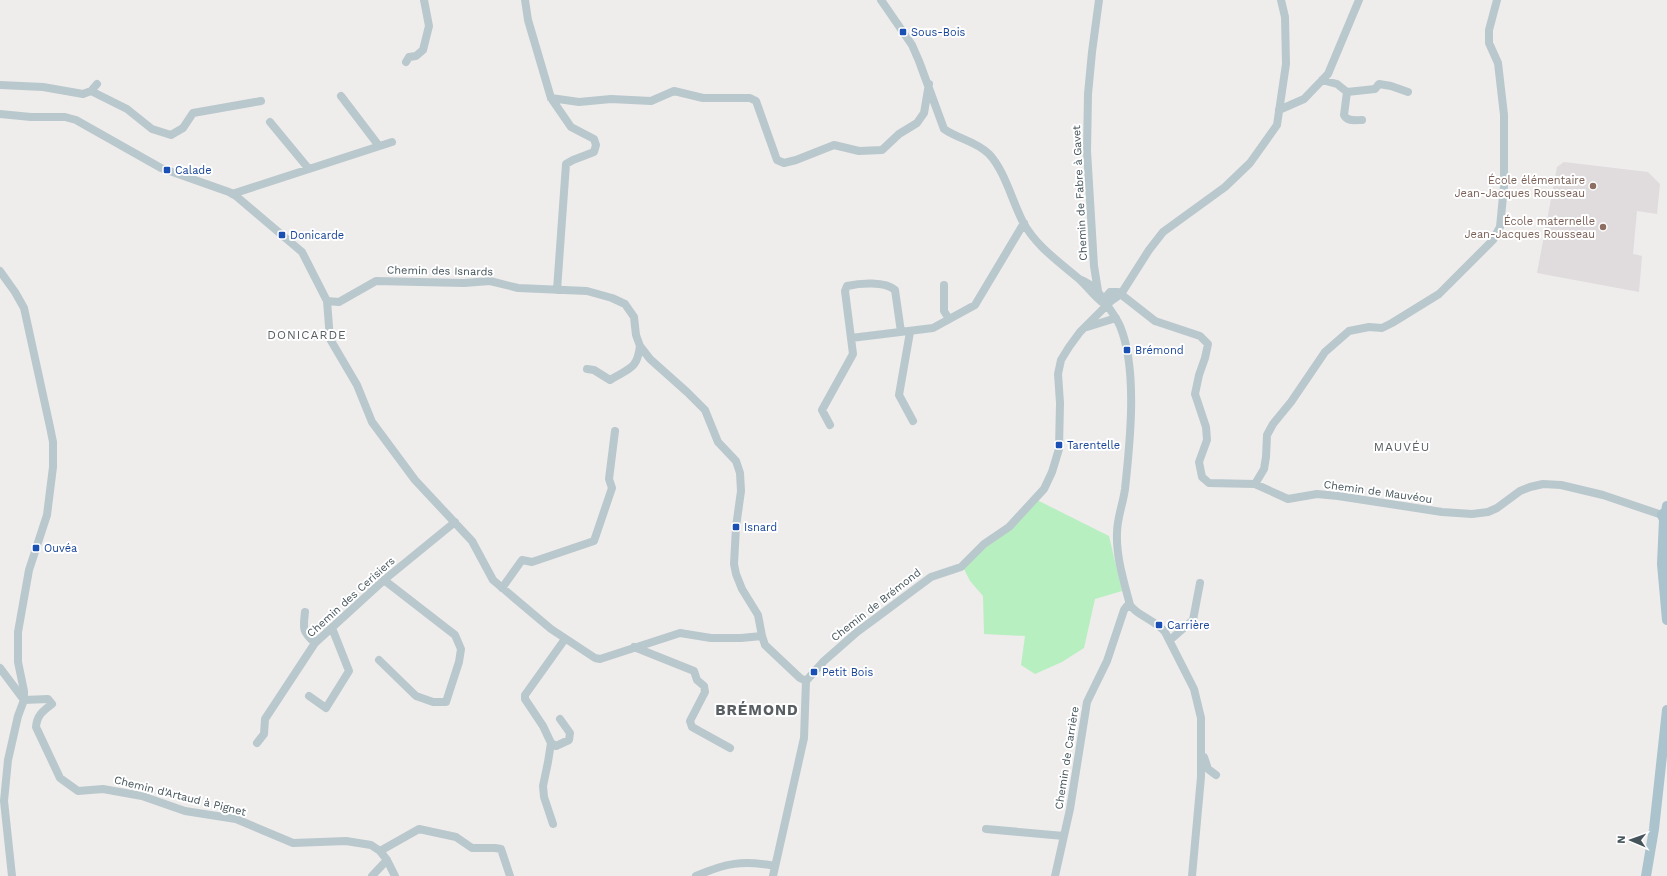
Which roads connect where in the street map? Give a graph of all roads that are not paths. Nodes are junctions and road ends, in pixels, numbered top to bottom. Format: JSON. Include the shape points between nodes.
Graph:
{"nodes":[{"id":1,"x":424,"y":0,"type":"edge"},
{"id":2,"x":525,"y":0,"type":"edge"},
{"id":3,"x":882,"y":0,"type":"edge"},
{"id":4,"x":1099,"y":0,"type":"edge"},
{"id":5,"x":1281,"y":0,"type":"edge"},
{"id":6,"x":1359,"y":0,"type":"edge"},
{"id":7,"x":1497,"y":0,"type":"edge"},
{"id":8,"x":406,"y":62,"type":"dead end"},
{"id":9,"x":1322,"y":80,"type":"junction"},
{"id":10,"x":97,"y":84,"type":"dead end"},
{"id":11,"x":929,"y":84,"type":"junction"},
{"id":12,"x":0,"y":85,"type":"edge"},
{"id":13,"x":91,"y":91,"type":"junction"},
{"id":14,"x":1347,"y":92,"type":"junction"},
{"id":15,"x":1408,"y":92,"type":"dead end"},
{"id":16,"x":341,"y":96,"type":"dead end"},
{"id":17,"x":551,"y":98,"type":"junction"},
{"id":18,"x":261,"y":101,"type":"dead end"},
{"id":19,"x":1280,"y":110,"type":"junction"},
{"id":20,"x":0,"y":114,"type":"edge"},
{"id":21,"x":1362,"y":120,"type":"dead end"},
{"id":22,"x":270,"y":122,"type":"dead end"},
{"id":23,"x":392,"y":142,"type":"dead end"},
{"id":24,"x":379,"y":146,"type":"junction"},
{"id":25,"x":308,"y":168,"type":"junction"},
{"id":26,"x":232,"y":194,"type":"junction"},
{"id":27,"x":1024,"y":223,"type":"junction"},
{"id":28,"x":0,"y":271,"type":"edge"},
{"id":29,"x":944,"y":285,"type":"dead end"},
{"id":30,"x":1093,"y":288,"type":"junction"},
{"id":31,"x":557,"y":290,"type":"junction"},
{"id":32,"x":1121,"y":294,"type":"junction"},
{"id":33,"x":327,"y":301,"type":"junction"},
{"id":34,"x":1105,"y":303,"type":"junction"},
{"id":35,"x":1116,"y":318,"type":"junction"},
{"id":36,"x":949,"y":319,"type":"junction"},
{"id":37,"x":905,"y":332,"type":"junction"},
{"id":38,"x":1080,"y":332,"type":"junction"},
{"id":39,"x":851,"y":338,"type":"junction"},
{"id":40,"x":640,"y":346,"type":"junction"},
{"id":41,"x":587,"y":369,"type":"dead end"},
{"id":42,"x":912,"y":421,"type":"dead end"},
{"id":43,"x":830,"y":425,"type":"dead end"},
{"id":44,"x":614,"y":431,"type":"dead end"},
{"id":45,"x":1256,"y":484,"type":"junction"},
{"id":46,"x":1666,"y":514,"type":"edge"},
{"id":47,"x":455,"y":522,"type":"junction"},
{"id":48,"x":1667,"y":547,"type":"edge"},
{"id":49,"x":384,"y":580,"type":"junction"},
{"id":50,"x":1200,"y":583,"type":"dead end"},
{"id":51,"x":502,"y":588,"type":"junction"},
{"id":52,"x":1665,"y":588,"type":"junction"},
{"id":53,"x":1130,"y":605,"type":"junction"},
{"id":54,"x":305,"y":612,"type":"dead end"},
{"id":55,"x":1667,"y":620,"type":"edge"},
{"id":56,"x":332,"y":628,"type":"junction"},
{"id":57,"x":762,"y":636,"type":"junction"},
{"id":58,"x":565,"y":639,"type":"junction"},
{"id":59,"x":1170,"y":640,"type":"junction"},
{"id":60,"x":315,"y":643,"type":"junction"},
{"id":61,"x":634,"y":647,"type":"junction"},
{"id":62,"x":379,"y":660,"type":"dead end"},
{"id":63,"x":0,"y":668,"type":"edge"},
{"id":64,"x":806,"y":681,"type":"junction"},
{"id":65,"x":309,"y":696,"type":"dead end"},
{"id":66,"x":24,"y":700,"type":"junction"},
{"id":67,"x":1667,"y":710,"type":"edge"},
{"id":68,"x":560,"y":719,"type":"dead end"},
{"id":69,"x":257,"y":743,"type":"dead end"},
{"id":70,"x":551,"y":743,"type":"junction"},
{"id":71,"x":730,"y":748,"type":"dead end"},
{"id":72,"x":1202,"y":749,"type":"junction"},
{"id":73,"x":1200,"y":777,"type":"junction"},
{"id":74,"x":554,"y":824,"type":"dead end"},
{"id":75,"x":986,"y":829,"type":"dead end"},
{"id":76,"x":1654,"y":829,"type":"junction"},
{"id":77,"x":1064,"y":836,"type":"junction"},
{"id":78,"x":380,"y":851,"type":"junction"},
{"id":79,"x":387,"y":860,"type":"junction"},
{"id":80,"x":774,"y":866,"type":"junction"},
{"id":81,"x":12,"y":876,"type":"edge"},
{"id":82,"x":372,"y":876,"type":"edge"},
{"id":83,"x":395,"y":876,"type":"edge"},
{"id":84,"x":510,"y":876,"type":"edge"},
{"id":85,"x":696,"y":876,"type":"edge"},
{"id":86,"x":773,"y":876,"type":"edge"},
{"id":87,"x":1054,"y":876,"type":"edge"},
{"id":88,"x":1192,"y":876,"type":"edge"},
{"id":89,"x":1646,"y":876,"type":"edge"},
{"id":90,"x":1650,"y":876,"type":"edge"}],
"edges":[{"from":1,"to":8,"type":"street","via":[[429,26],[423,50],[420,54],[409,57]]},
{"from":2,"to":17,"type":"street","via":[[528,20]]},
{"from":3,"to":11,"type":"street","via":[[912,45]]},
{"from":4,"to":30,"type":"street","name":"Chemin de Fabre à Gavet","via":[[1092,52],[1087,126]]},
{"from":5,"to":19,"type":"street","name":"Chemin de Brémond","via":[[1285,17],[1286,64]]},
{"from":6,"to":9,"type":"street","via":[[1328,74]]},
{"from":7,"to":45,"type":"street","via":[[1489,30],[1489,42],[1498,63],[1504,116],[1504,186],[1500,227],[1493,240],[1439,294],[1392,324],[1382,328],[1370,327],[1349,331],[1325,352],[1267,435],[1264,469]]},
{"from":9,"to":14,"type":"street","via":[[1337,84]]},
{"from":9,"to":19,"type":"street","via":[[1304,100]]},
{"from":10,"to":13,"type":"street"},
{"from":11,"to":17,"type":"street","via":[[924,113],[917,123],[899,134],[882,150],[859,151],[834,145],[784,163],[776,160],[756,101],[750,98],[703,98],[674,91],[651,101],[611,99],[579,102]]},
{"from":11,"to":27,"type":"street","via":[[944,129],[975,143],[994,161]]},
{"from":12,"to":13,"type":"street","via":[[43,87],[83,94]]},
{"from":13,"to":18,"type":"street","via":[[127,109],[152,129],[171,135],[183,128],[193,113]]},
{"from":14,"to":15,"type":"street","via":[[1375,90],[1379,84]]},
{"from":14,"to":21,"type":"street","via":[[1344,115],[1348,119]]},
{"from":16,"to":24,"type":"street"},
{"from":17,"to":31,"type":"street","via":[[571,127],[594,139],[596,145],[594,152],[566,164]]},
{"from":19,"to":32,"type":"street","name":"Chemin de Brémond","via":[[1278,125],[1250,163],[1225,187],[1162,232]]},
{"from":20,"to":26,"type":"street","via":[[66,117],[76,120],[161,168]]},
{"from":22,"to":25,"type":"street"},
{"from":23,"to":24,"type":"street"},
{"from":24,"to":25,"type":"street"},
{"from":25,"to":26,"type":"street"},
{"from":26,"to":33,"type":"street","via":[[300,249]]},
{"from":27,"to":30,"type":"street","via":[[1032,236],[1051,256]]},
{"from":27,"to":36,"type":"street","via":[[975,305]]},
{"from":28,"to":66,"type":"street","via":[[24,308],[54,454],[47,515],[29,570],[18,632],[18,662]]},
{"from":29,"to":36,"type":"street","via":[[944,311]]},
{"from":30,"to":34,"type":"street"},
{"from":31,"to":33,"type":"street","name":"Chemin des Isnards","via":[[518,288],[490,281],[379,281],[372,282],[339,302]]},
{"from":31,"to":40,"type":"street","name":"Chemin des Isnards","via":[[598,293],[625,304],[634,317]]},
{"from":32,"to":34,"type":"street","name":"Chemin de Brémond"},
{"from":32,"to":45,"type":"street","name":"Chemin de Mauvéou","via":[[1155,321],[1200,336],[1208,344],[1195,394],[1206,427],[1207,440],[1199,462],[1202,477],[1209,483]]},
{"from":33,"to":47,"type":"street","via":[[330,339],[357,385],[372,422],[415,480]]},
{"from":34,"to":35,"type":"street"},
{"from":34,"to":38,"type":"street","name":"Chemin de Brémond"},
{"from":35,"to":38,"type":"street","via":[[1094,324]]},
{"from":35,"to":53,"type":"street","via":[[1128,350],[1131,394],[1125,489],[1117,524],[1119,556]]},
{"from":36,"to":37,"type":"street","via":[[933,328]]},
{"from":37,"to":39,"type":"street"},
{"from":37,"to":39,"type":"street","via":[[895,290],[891,286],[883,283],[851,285],[845,290]]},
{"from":37,"to":42,"type":"street","via":[[898,394]]},
{"from":38,"to":64,"type":"street","name":"Chemin de Brémond","via":[[1062,360],[1058,374],[1060,445],[1044,489],[1009,527],[984,544],[960,567],[931,577],[857,632]]},
{"from":39,"to":43,"type":"street","via":[[853,354],[822,410]]},
{"from":40,"to":41,"type":"street","via":[[635,365],[610,380],[594,370]]},
{"from":40,"to":57,"type":"street","via":[[650,359],[705,410],[718,442],[736,461],[741,491],[734,564],[739,582],[758,615]]},
{"from":44,"to":51,"type":"street","via":[[609,480],[612,488],[594,541],[532,562],[522,560]]},
{"from":45,"to":46,"type":"street","name":"Chemin de Mauvéou","via":[[1288,499],[1317,494],[1472,514],[1497,508],[1530,487],[1543,484],[1560,485]]},
{"from":46,"to":52,"type":"main road","via":[[1662,564]]},
{"from":47,"to":49,"type":"street","name":"Chemin des Cerisiers"},
{"from":47,"to":51,"type":"street","via":[[472,541],[493,580]]},
{"from":48,"to":52,"type":"main road"},
{"from":49,"to":56,"type":"street","name":"Chemin des Cerisiers"},
{"from":49,"to":62,"type":"street","via":[[455,635],[460,650],[459,662],[446,702],[433,702],[416,696]]},
{"from":50,"to":59,"type":"street","via":[[1193,620]]},
{"from":51,"to":58,"type":"street"},
{"from":52,"to":55,"type":"main road"},
{"from":53,"to":59,"type":"street","via":[[1159,625]]},
{"from":53,"to":77,"type":"street","name":"Chemin de Carrière","via":[[1124,610],[1107,661],[1087,702]]},
{"from":54,"to":60,"type":"street","via":[[303,628]]},
{"from":56,"to":60,"type":"street","name":"Chemin des Cerisiers"},
{"from":56,"to":65,"type":"street","via":[[349,671],[326,708]]},
{"from":57,"to":61,"type":"street","via":[[711,638],[680,633]]},
{"from":57,"to":64,"type":"street","via":[[765,645]]},
{"from":58,"to":61,"type":"street","via":[[600,659]]},
{"from":58,"to":70,"type":"street","via":[[525,695],[525,700]]},
{"from":59,"to":72,"type":"street","via":[[1194,689],[1201,718]]},
{"from":60,"to":69,"type":"street","name":"Chemin des Cerisiers","via":[[265,719],[264,734]]},
{"from":61,"to":71,"type":"street","via":[[694,671],[706,692],[690,721],[692,727]]},
{"from":63,"to":66,"type":"street"},
{"from":64,"to":80,"type":"street","via":[[804,738]]},
{"from":66,"to":78,"type":"street","name":"Chemin d'Artaud à Pignet","via":[[48,699],[51,702],[52,704],[39,715],[36,727],[60,778],[78,791],[103,789],[142,796],[185,812],[236,820],[293,843],[346,841],[371,845]]},
{"from":66,"to":81,"type":"street","via":[[8,760],[4,801]]},
{"from":67,"to":76,"type":"main road"},
{"from":68,"to":70,"type":"street","via":[[570,733],[569,740],[556,746]]},
{"from":70,"to":74,"type":"street","via":[[543,786],[544,797]]},
{"from":72,"to":73,"type":"street"},
{"from":72,"to":73,"type":"street","via":[[1206,765],[1216,775]]},
{"from":73,"to":88,"type":"street"},
{"from":75,"to":77,"type":"street"},
{"from":76,"to":89,"type":"main road"},
{"from":76,"to":90,"type":"main road"},
{"from":77,"to":87,"type":"street","name":"Chemin de Carrière"},
{"from":78,"to":79,"type":"street","name":"Chemin d'Artaud à Pignet"},
{"from":78,"to":84,"type":"street","via":[[419,829],[456,837],[472,848],[500,849]]},
{"from":79,"to":82,"type":"street"},
{"from":79,"to":83,"type":"street","name":"Chemin d'Artaud à Pignet"},
{"from":80,"to":85,"type":"street","via":[[726,864]]},
{"from":80,"to":86,"type":"street"}]}
